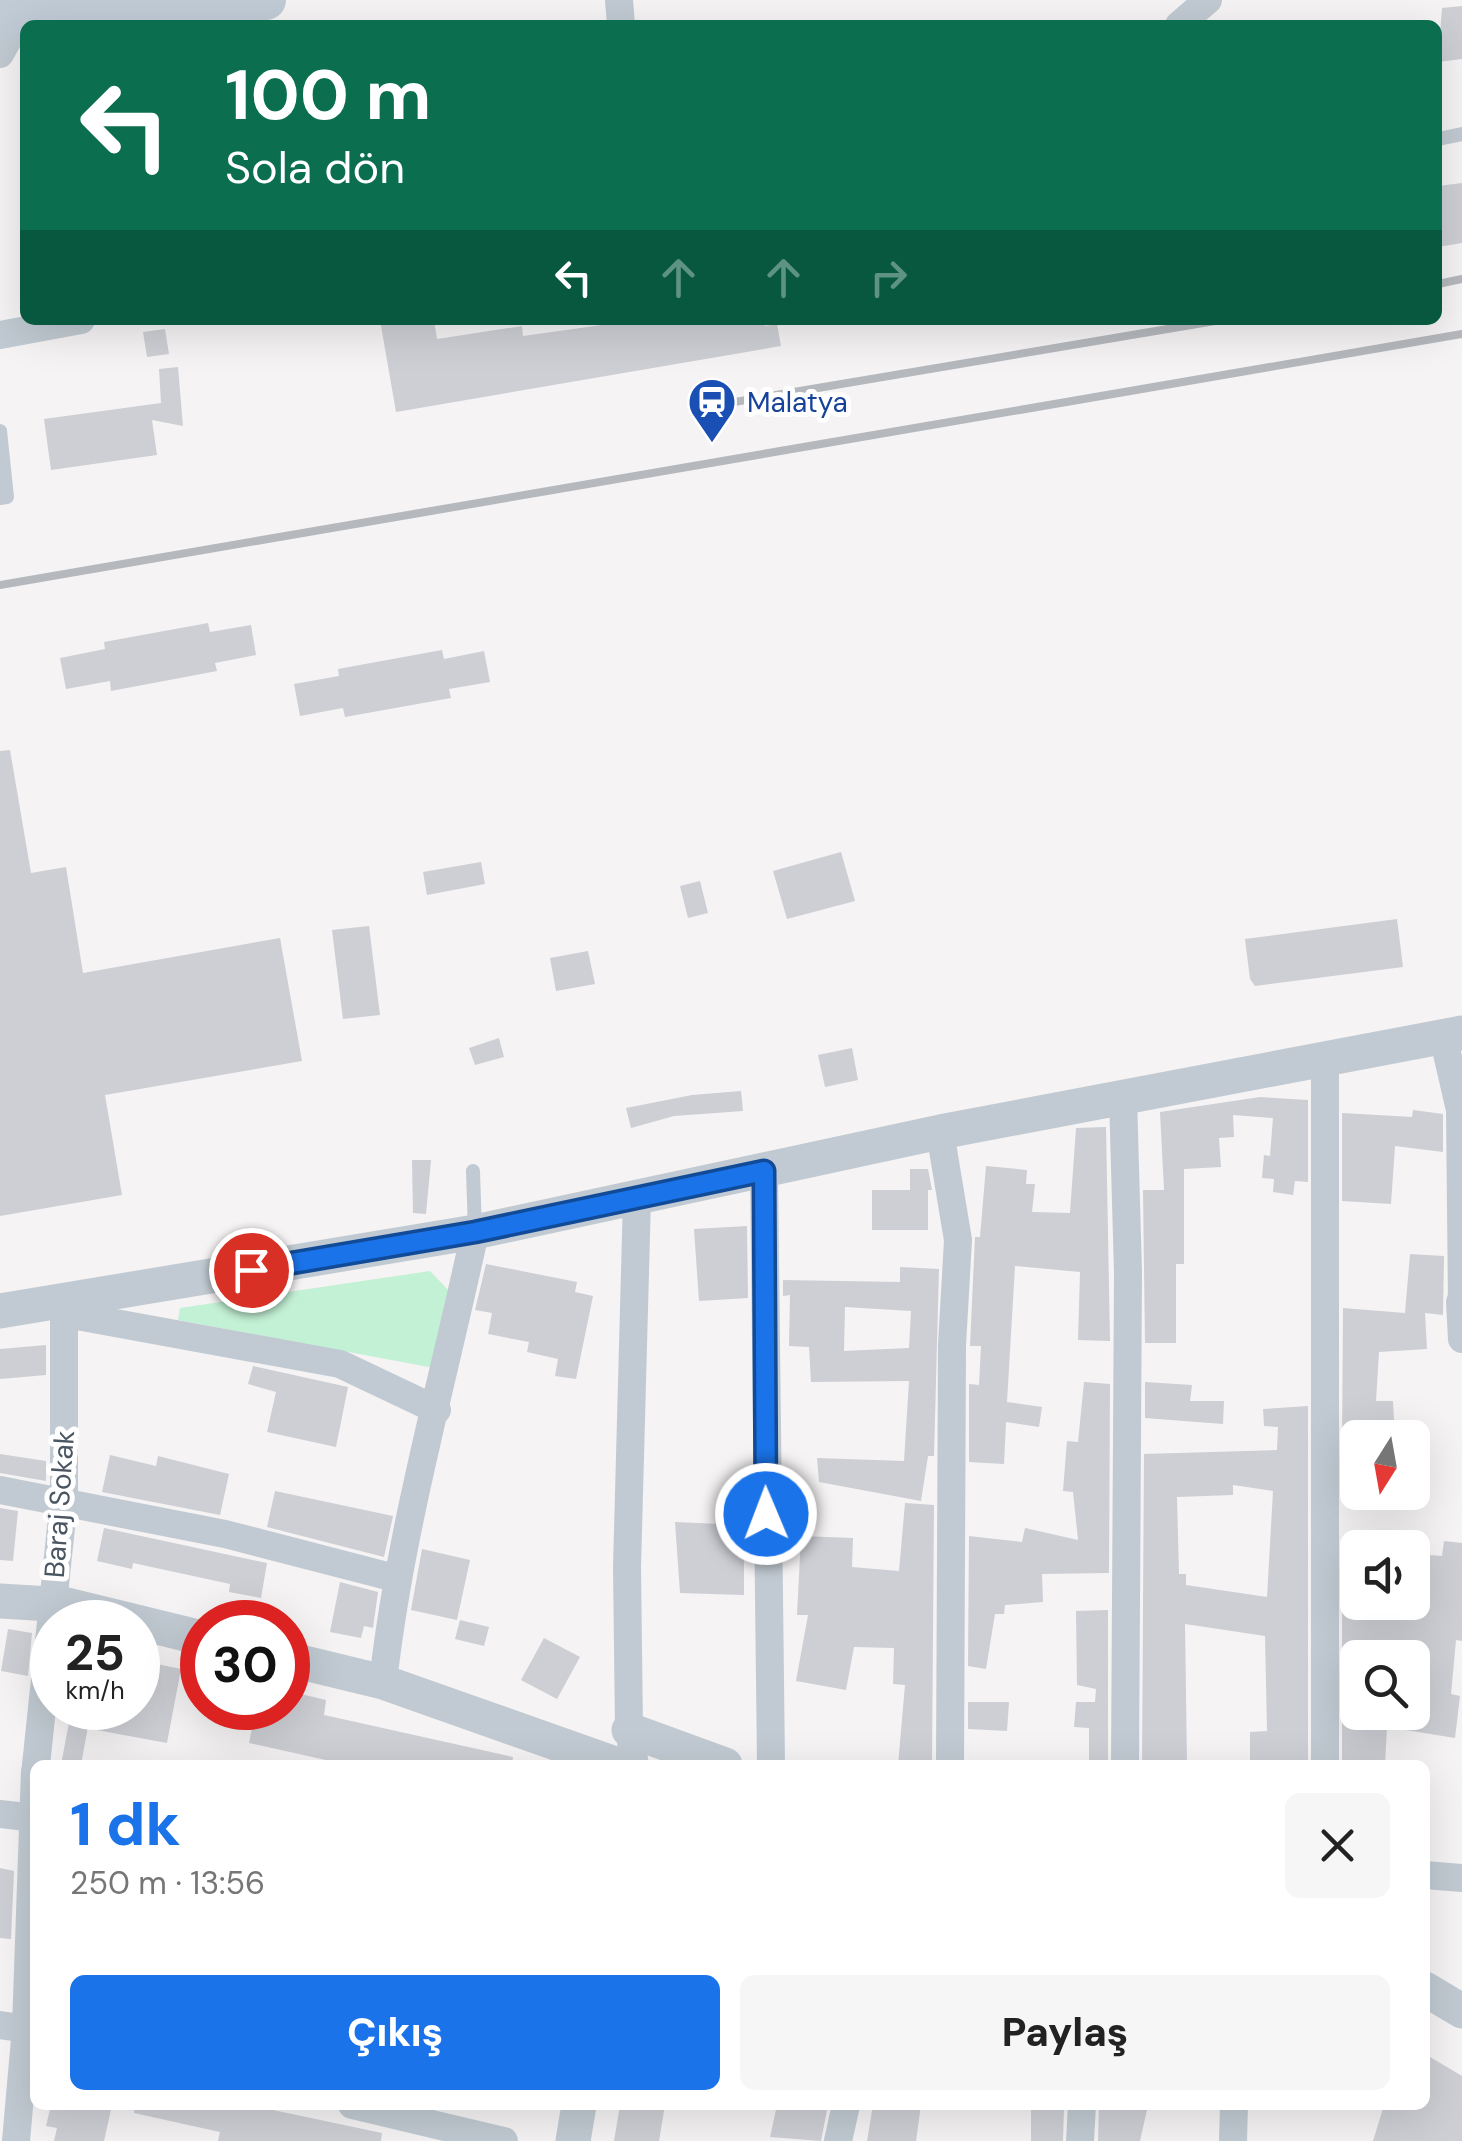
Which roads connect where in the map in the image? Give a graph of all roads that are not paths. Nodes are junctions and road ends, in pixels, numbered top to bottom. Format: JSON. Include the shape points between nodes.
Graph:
{"nodes":[{"id":1,"x":266,"y":0,"type":"edge"},
{"id":2,"x":1208,"y":0,"type":"edge"},
{"id":3,"x":51,"y":20,"type":"edge"},
{"id":4,"x":1185,"y":20,"type":"edge"},
{"id":5,"x":54,"y":325,"type":"edge"},
{"id":6,"x":0,"y":335,"type":"edge"},
{"id":7,"x":0,"y":431,"type":"edge"},
{"id":8,"x":0,"y":498,"type":"edge"},
{"id":9,"x":1452,"y":1034,"type":"edge"},
{"id":10,"x":1325,"y":1057,"type":"junction"},
{"id":11,"x":1123,"y":1097,"type":"junction"},
{"id":12,"x":940,"y":1132,"type":"junction"},
{"id":13,"x":473,"y":1171,"type":"dead end"},
{"id":14,"x":764,"y":1171,"type":"junction"},
{"id":15,"x":637,"y":1198,"type":"junction"},
{"id":16,"x":475,"y":1232,"type":"junction"},
{"id":17,"x":1461,"y":1302,"type":"edge"},
{"id":18,"x":65,"y":1308,"type":"junction"},
{"id":19,"x":0,"y":1311,"type":"edge"},
{"id":20,"x":1462,"y":1339,"type":"edge"},
{"id":21,"x":437,"y":1410,"type":"junction"},
{"id":22,"x":0,"y":1490,"type":"edge"},
{"id":23,"x":64,"y":1500,"type":"junction"},
{"id":24,"x":395,"y":1578,"type":"junction"},
{"id":25,"x":52,"y":1600,"type":"edge"},
{"id":26,"x":0,"y":1601,"type":"edge"},
{"id":27,"x":30,"y":1603,"type":"edge"},
{"id":28,"x":310,"y":1664,"type":"edge"},
{"id":29,"x":383,"y":1682,"type":"junction"},
{"id":30,"x":39,"y":1730,"type":"edge"},
{"id":31,"x":632,"y":1748,"type":"edge"},
{"id":32,"x":36,"y":1760,"type":"edge"},
{"id":33,"x":604,"y":1760,"type":"edge"},
{"id":34,"x":698,"y":1760,"type":"edge"},
{"id":35,"x":771,"y":1760,"type":"edge"},
{"id":36,"x":950,"y":1760,"type":"edge"},
{"id":37,"x":1125,"y":1760,"type":"edge"},
{"id":38,"x":1324,"y":1760,"type":"edge"},
{"id":39,"x":0,"y":1814,"type":"edge"},
{"id":40,"x":30,"y":1818,"type":"edge"},
{"id":41,"x":30,"y":1866,"type":"edge"},
{"id":42,"x":1430,"y":1875,"type":"edge"},
{"id":43,"x":1462,"y":1878,"type":"edge"},
{"id":44,"x":1430,"y":1992,"type":"edge"},
{"id":45,"x":1462,"y":2012,"type":"edge"},
{"id":46,"x":20,"y":2028,"type":"edge"},
{"id":47,"x":373,"y":2110,"type":"edge"},
{"id":48,"x":578,"y":2110,"type":"edge"},
{"id":49,"x":845,"y":2110,"type":"edge"},
{"id":50,"x":1082,"y":2110,"type":"edge"},
{"id":51,"x":1234,"y":2110,"type":"edge"},
{"id":52,"x":16,"y":2141,"type":"edge"},
{"id":53,"x":504,"y":2141,"type":"edge"},
{"id":54,"x":573,"y":2141,"type":"edge"},
{"id":55,"x":838,"y":2141,"type":"edge"},
{"id":56,"x":1080,"y":2141,"type":"edge"},
{"id":57,"x":1233,"y":2141,"type":"edge"}],
"edges":[{"from":1,"to":3,"type":"main road"},
{"from":2,"to":4,"type":"street"},
{"from":5,"to":6,"type":"street"},
{"from":7,"to":8,"type":"lane","via":[[7,497]]},
{"from":9,"to":10,"type":"street"},
{"from":9,"to":17,"type":"street","via":[[1460,1110]]},
{"from":10,"to":11,"type":"street"},
{"from":10,"to":38,"type":"street"},
{"from":11,"to":12,"type":"street"},
{"from":11,"to":37,"type":"street"},
{"from":12,"to":14,"type":"street"},
{"from":12,"to":36,"type":"street","via":[[958,1240]]},
{"from":13,"to":16,"type":"lane"},
{"from":14,"to":15,"type":"street"},
{"from":14,"to":35,"type":"street"},
{"from":15,"to":16,"type":"street"},
{"from":15,"to":31,"type":"street","via":[[627,1568]]},
{"from":16,"to":18,"type":"street"},
{"from":16,"to":21,"type":"street"},
{"from":17,"to":20,"type":"street"},
{"from":18,"to":19,"type":"street"},
{"from":18,"to":21,"type":"street","via":[[340,1364]]},
{"from":18,"to":23,"type":"street","name":"Baraj Sokak"},
{"from":21,"to":24,"type":"street"},
{"from":22,"to":23,"type":"street"},
{"from":23,"to":24,"type":"street"},
{"from":23,"to":25,"type":"street","name":"Baraj Sokak"},
{"from":24,"to":29,"type":"street"},
{"from":26,"to":27,"type":"street"},
{"from":28,"to":29,"type":"street"},
{"from":29,"to":33,"type":"street"},
{"from":30,"to":32,"type":"street","name":"Baraj Sokak"},
{"from":31,"to":34,"type":"street"},
{"from":39,"to":40,"type":"street"},
{"from":41,"to":46,"type":"street","name":"Baraj Sokak"},
{"from":42,"to":43,"type":"street"},
{"from":44,"to":45,"type":"street"},
{"from":46,"to":52,"type":"street","name":"Baraj Sokak"},
{"from":47,"to":53,"type":"street"},
{"from":48,"to":54,"type":"street"},
{"from":49,"to":55,"type":"street"},
{"from":50,"to":56,"type":"street"},
{"from":51,"to":57,"type":"street"}]}
